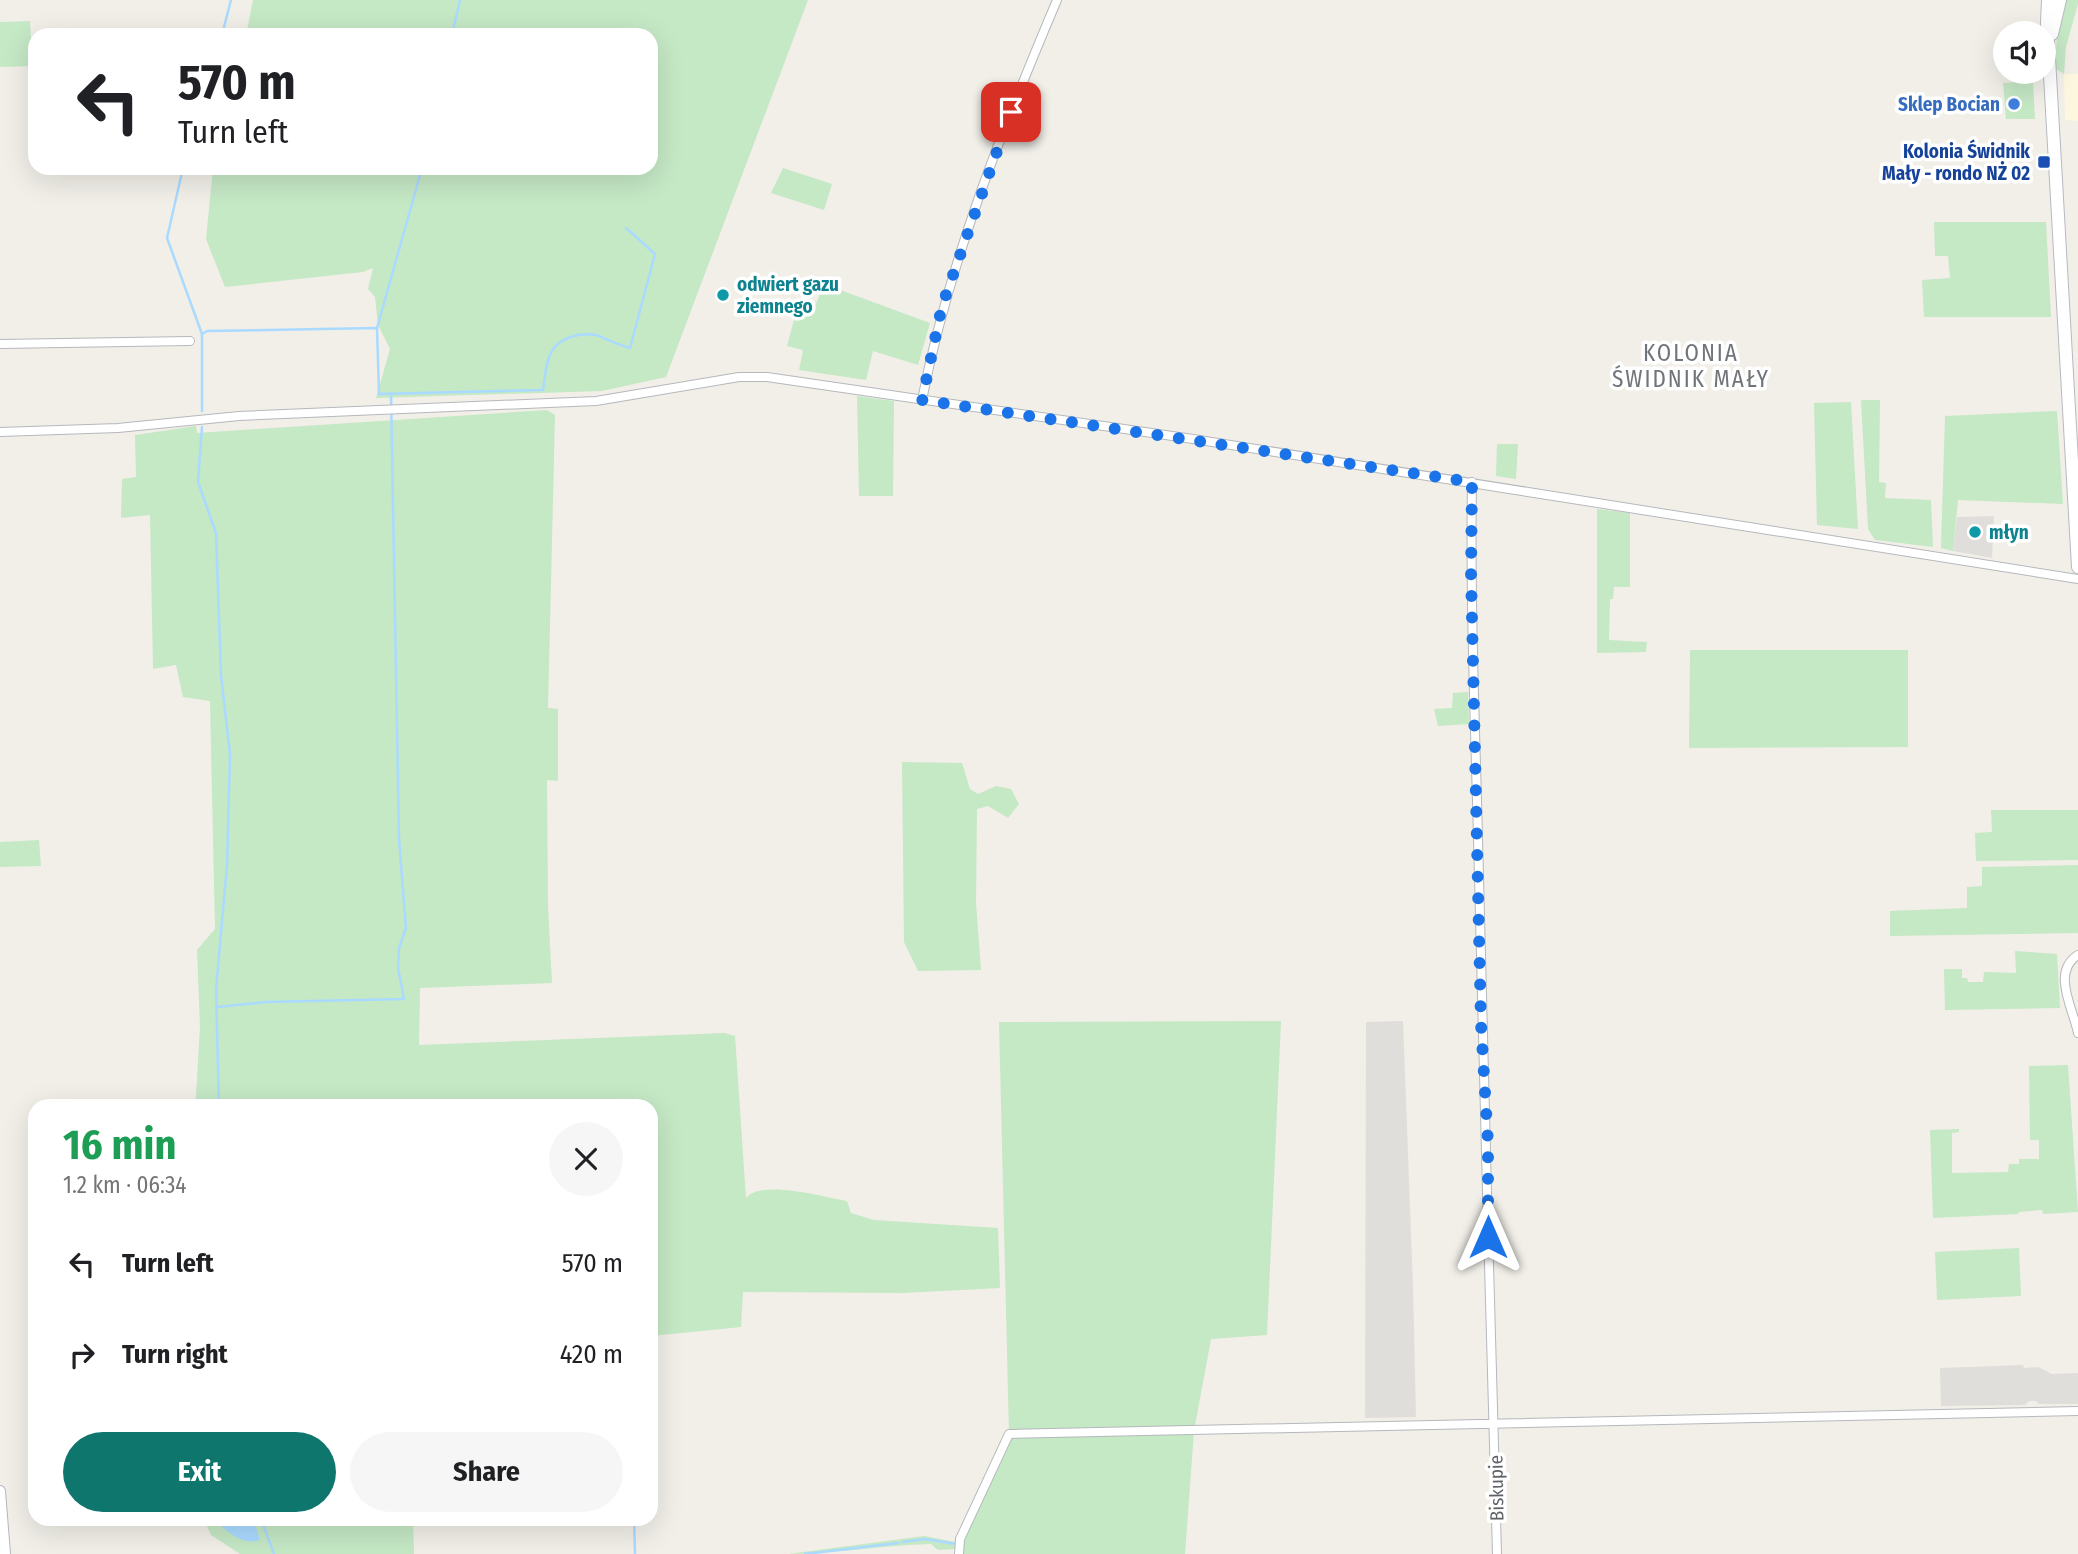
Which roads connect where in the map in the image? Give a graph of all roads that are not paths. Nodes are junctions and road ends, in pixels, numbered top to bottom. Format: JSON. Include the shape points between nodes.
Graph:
{"nodes":[{"id":1,"x":1056,"y":0,"type":"edge"},
{"id":2,"x":2048,"y":0,"type":"edge"},
{"id":3,"x":2060,"y":0,"type":"edge"},
{"id":4,"x":2047,"y":21,"type":"edge"},
{"id":5,"x":2055,"y":21,"type":"edge"},
{"id":6,"x":2051,"y":84,"type":"edge"},
{"id":7,"x":190,"y":341,"type":"dead end"},
{"id":8,"x":0,"y":344,"type":"edge"},
{"id":9,"x":922,"y":400,"type":"junction"},
{"id":10,"x":0,"y":432,"type":"edge"},
{"id":11,"x":1472,"y":482,"type":"junction"},
{"id":12,"x":2078,"y":567,"type":"edge"},
{"id":13,"x":2078,"y":579,"type":"edge"},
{"id":14,"x":2078,"y":955,"type":"edge"},
{"id":15,"x":2078,"y":1033,"type":"edge"},
{"id":16,"x":2078,"y":1411,"type":"edge"},
{"id":17,"x":1494,"y":1423,"type":"junction"},
{"id":18,"x":0,"y":1491,"type":"edge"},
{"id":19,"x":5,"y":1554,"type":"edge"},
{"id":20,"x":959,"y":1554,"type":"edge"},
{"id":21,"x":1497,"y":1554,"type":"edge"}],
"edges":[{"from":1,"to":9,"type":"street","via":[[957,261],[937,326]]},
{"from":2,"to":4,"type":"main road"},
{"from":3,"to":5,"type":"main road"},
{"from":6,"to":12,"type":"main road"},
{"from":7,"to":8,"type":"street"},
{"from":9,"to":10,"type":"street","via":[[752,376],[596,401],[239,416],[108,429]]},
{"from":9,"to":11,"type":"street"},
{"from":11,"to":13,"type":"street"},
{"from":11,"to":17,"type":"street","name":"Biskupie","via":[[1481,1024]]},
{"from":14,"to":15,"type":"street","via":[[2064,975]]},
{"from":16,"to":17,"type":"street"},
{"from":17,"to":20,"type":"street","via":[[1009,1434],[960,1539]]},
{"from":17,"to":21,"type":"street","name":"Biskupie"},
{"from":18,"to":19,"type":"street"}]}
